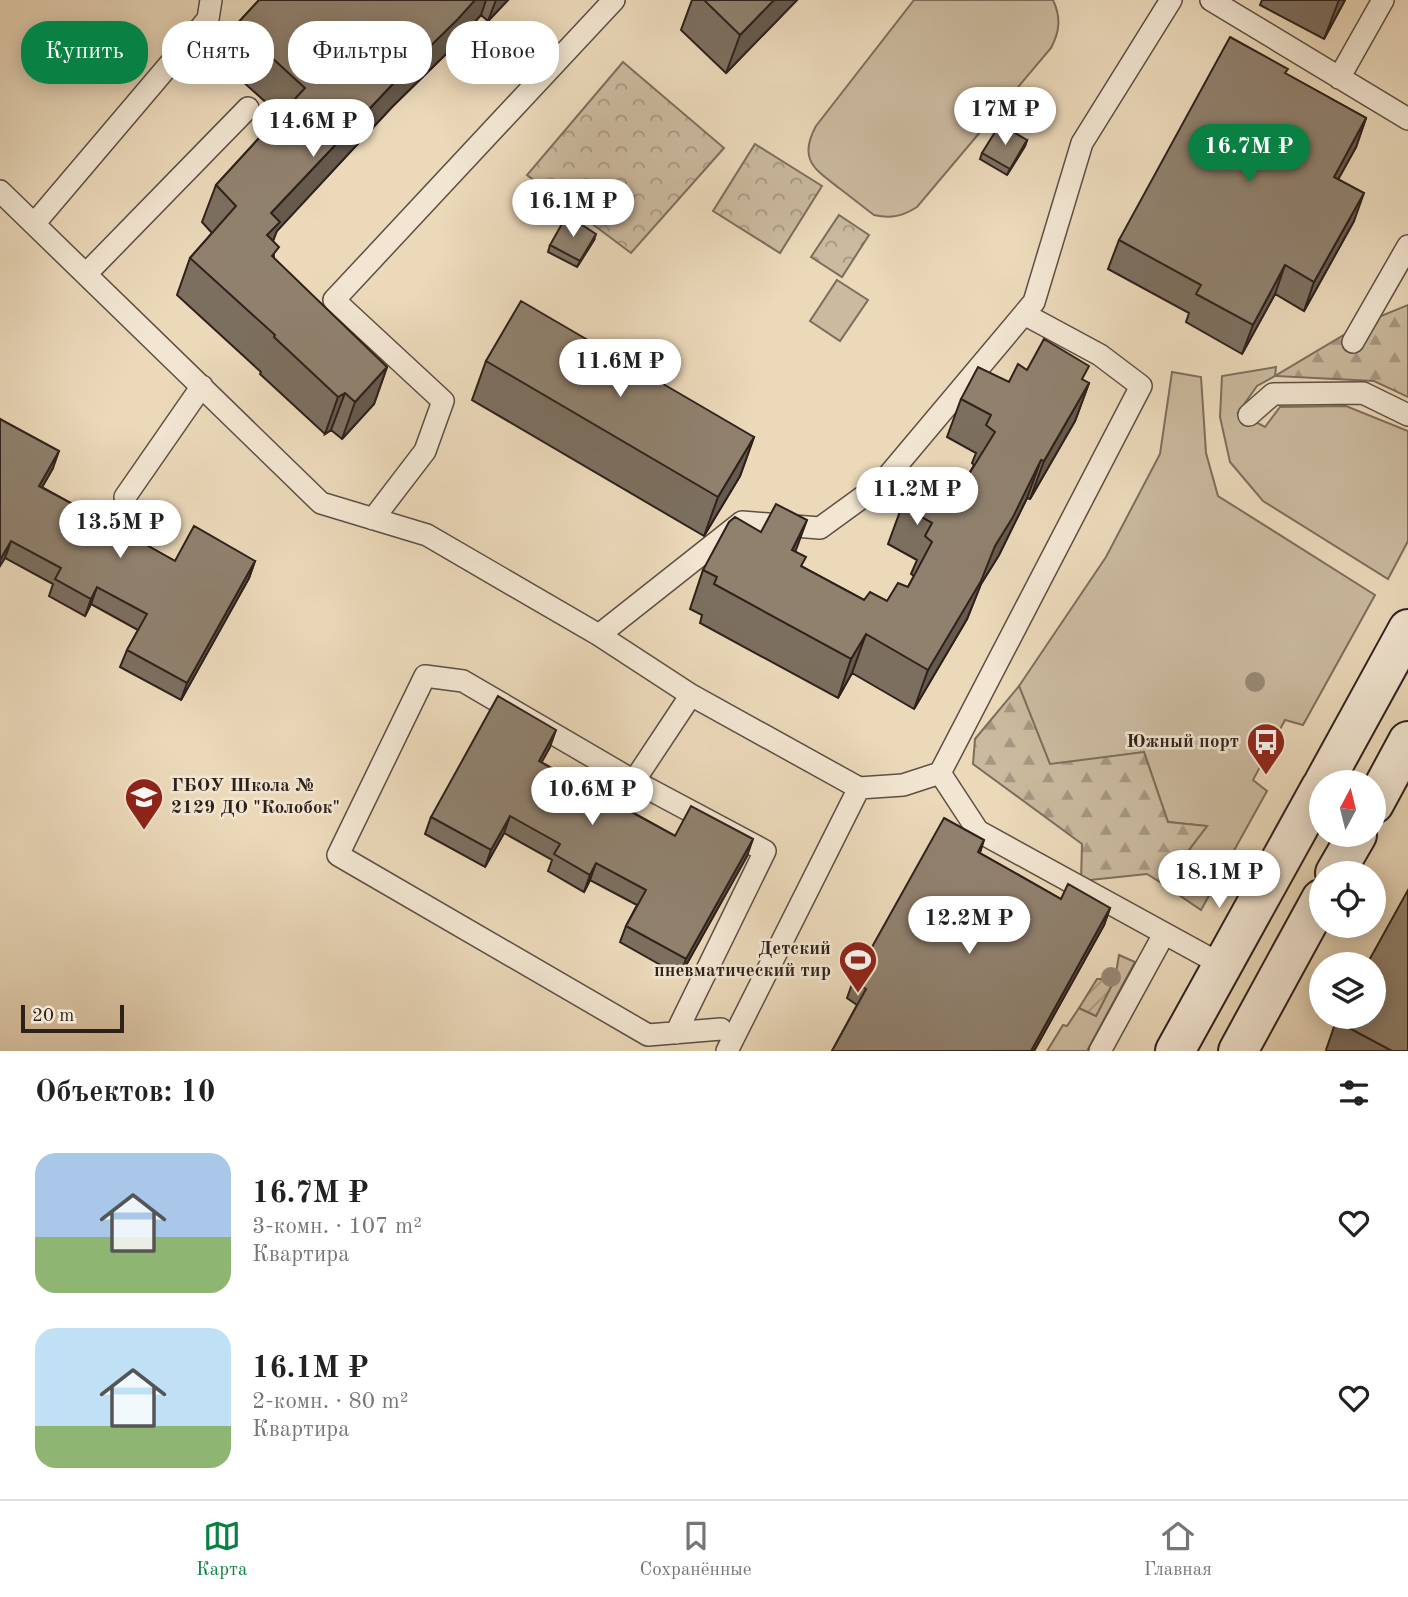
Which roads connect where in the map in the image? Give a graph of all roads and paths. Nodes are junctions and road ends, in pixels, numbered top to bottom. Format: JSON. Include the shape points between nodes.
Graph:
{"nodes":[{"id":1,"x":211,"y":0,"type":"edge"},
{"id":2,"x":614,"y":0,"type":"edge"},
{"id":3,"x":1171,"y":0,"type":"edge"},
{"id":4,"x":1211,"y":0,"type":"edge"},
{"id":5,"x":1383,"y":0,"type":"edge"},
{"id":6,"x":1339,"y":78,"type":"junction"},
{"id":7,"x":248,"y":108,"type":"dead end"},
{"id":8,"x":1408,"y":119,"type":"edge"},
{"id":9,"x":0,"y":191,"type":"edge"},
{"id":10,"x":34,"y":225,"type":"junction"},
{"id":11,"x":1408,"y":246,"type":"edge"},
{"id":12,"x":86,"y":274,"type":"junction"},
{"id":13,"x":1024,"y":314,"type":"junction"},
{"id":14,"x":1353,"y":342,"type":"dead end"},
{"id":15,"x":202,"y":386,"type":"junction"},
{"id":16,"x":1249,"y":415,"type":"dead end"},
{"id":17,"x":1408,"y":415,"type":"edge"},
{"id":18,"x":125,"y":497,"type":"dead end"},
{"id":19,"x":373,"y":519,"type":"junction"},
{"id":20,"x":1408,"y":629,"type":"edge"},
{"id":21,"x":599,"y":635,"type":"junction"},
{"id":22,"x":691,"y":695,"type":"junction"},
{"id":23,"x":1408,"y":741,"type":"edge"},
{"id":24,"x":1330,"y":770,"type":"edge"},
{"id":25,"x":940,"y":772,"type":"junction"},
{"id":26,"x":634,"y":781,"type":"junction"},
{"id":27,"x":1386,"y":782,"type":"edge"},
{"id":28,"x":859,"y":788,"type":"junction"},
{"id":29,"x":1309,"y":808,"type":"edge"},
{"id":30,"x":1309,"y":921,"type":"edge"},
{"id":31,"x":1164,"y":934,"type":"junction"},
{"id":32,"x":1222,"y":965,"type":"junction"},
{"id":33,"x":721,"y":1029,"type":"dead end"},
{"id":34,"x":676,"y":1032,"type":"junction"},
{"id":35,"x":727,"y":1051,"type":"edge"},
{"id":36,"x":1100,"y":1051,"type":"edge"},
{"id":37,"x":1175,"y":1051,"type":"edge"},
{"id":38,"x":1238,"y":1051,"type":"edge"}],
"edges":[{"from":1,"to":10,"type":"lane","via":[[208,19]]},
{"from":2,"to":19,"type":"lane","via":[[334,300],[443,401],[425,451]]},
{"from":3,"to":13,"type":"lane","via":[[1082,143],[1034,302]]},
{"from":4,"to":6,"type":"lane"},
{"from":5,"to":6,"type":"lane"},
{"from":6,"to":8,"type":"lane"},
{"from":7,"to":12,"type":"lane"},
{"from":9,"to":10,"type":"lane"},
{"from":10,"to":12,"type":"lane"},
{"from":11,"to":14,"type":"lane"},
{"from":12,"to":15,"type":"lane"},
{"from":13,"to":21,"type":"lane","via":[[882,483],[820,528],[742,522]]},
{"from":13,"to":25,"type":"lane","via":[[1100,355],[1141,386]]},
{"from":15,"to":18,"type":"lane"},
{"from":15,"to":19,"type":"lane","via":[[321,503]]},
{"from":16,"to":17,"type":"lane","via":[[1272,394],[1363,393]]},
{"from":19,"to":21,"type":"lane","via":[[427,535]]},
{"from":20,"to":24,"type":"main road"},
{"from":21,"to":22,"type":"lane"},
{"from":22,"to":26,"type":"lane"},
{"from":22,"to":28,"type":"lane"},
{"from":23,"to":27,"type":"main road"},
{"from":25,"to":28,"type":"lane","via":[[903,785]]},
{"from":25,"to":31,"type":"lane","via":[[978,831]]},
{"from":26,"to":34,"type":"lane","via":[[765,851]]},
{"from":26,"to":34,"type":"lane","via":[[463,681],[425,676],[338,855],[648,1035]]},
{"from":28,"to":35,"type":"lane"},
{"from":29,"to":32,"type":"main road"},
{"from":30,"to":38,"type":"main road"},
{"from":31,"to":32,"type":"lane"},
{"from":31,"to":36,"type":"lane"},
{"from":32,"to":37,"type":"main road"},
{"from":33,"to":34,"type":"lane"}]}
